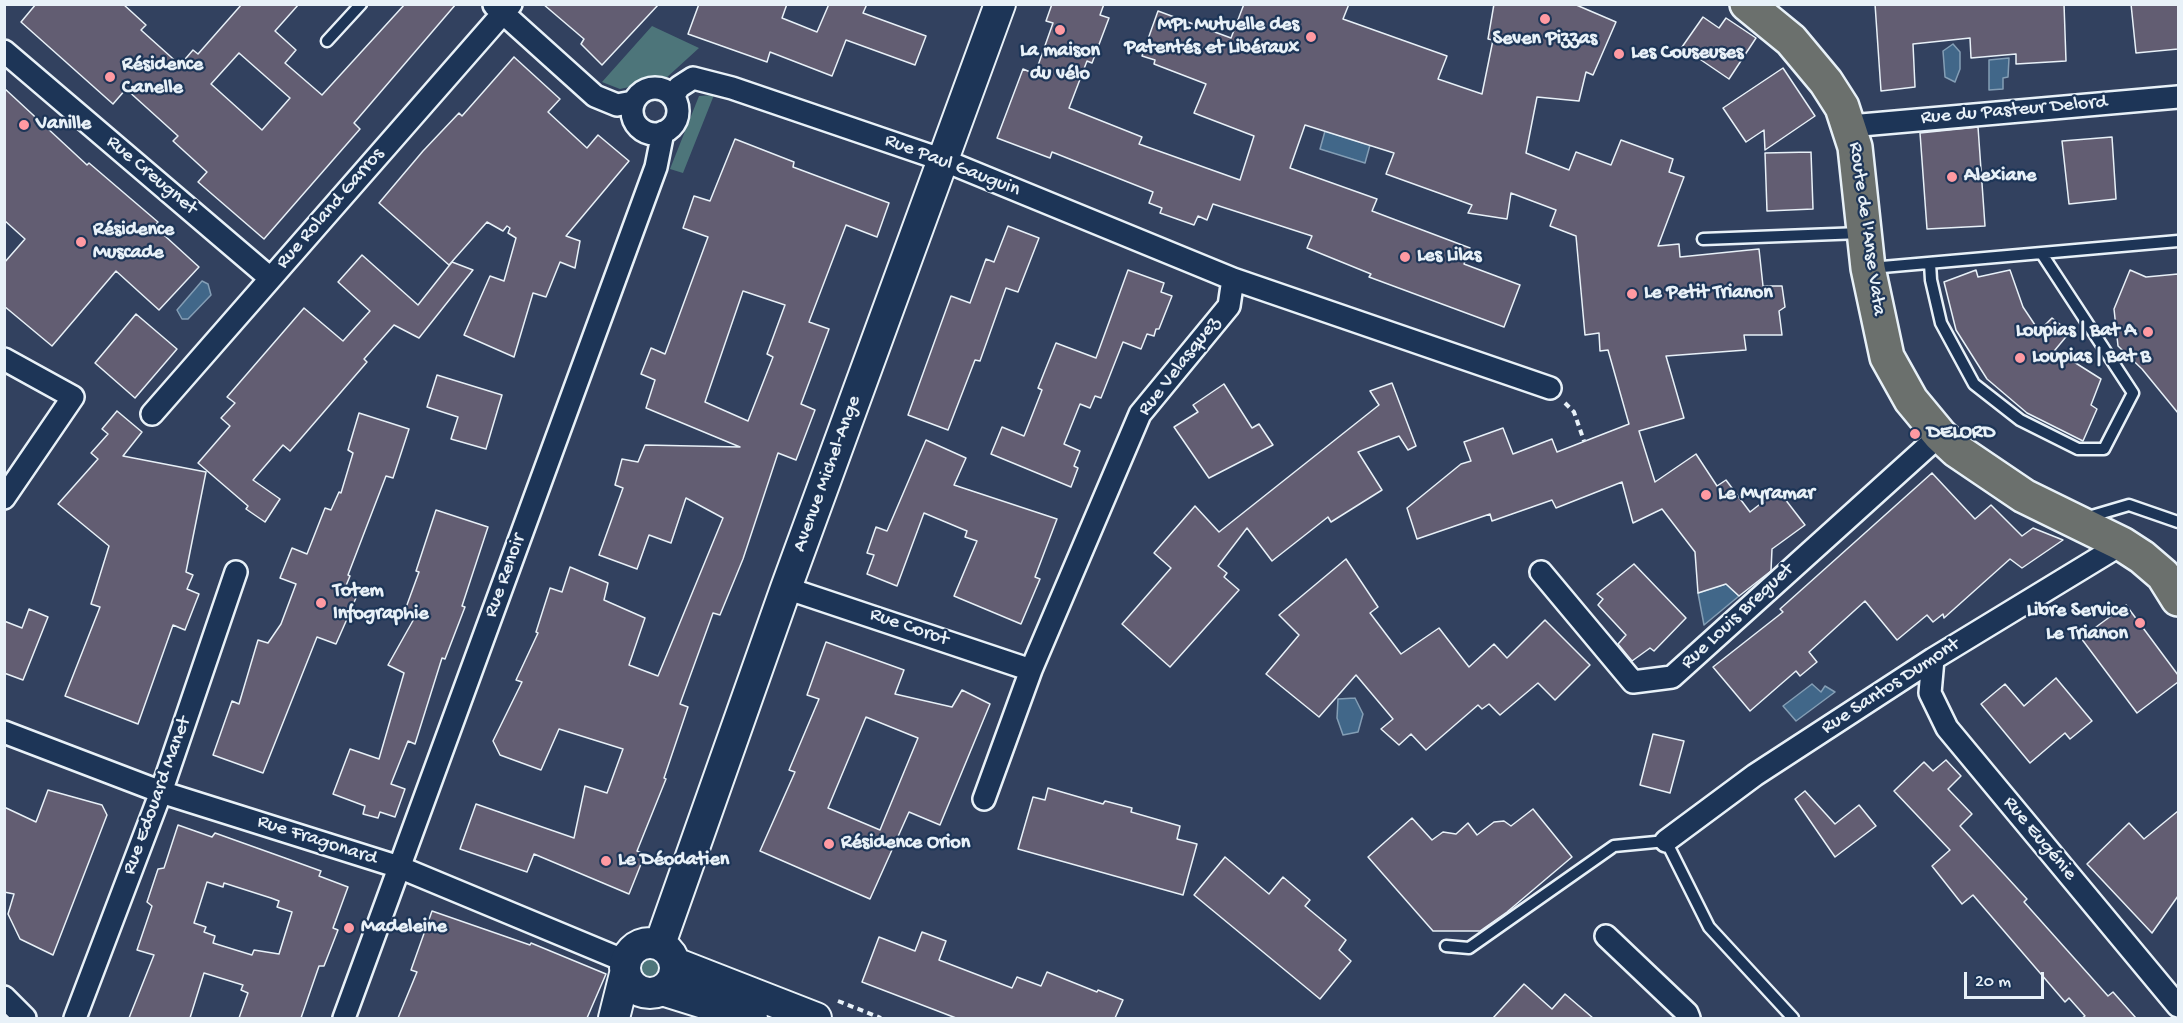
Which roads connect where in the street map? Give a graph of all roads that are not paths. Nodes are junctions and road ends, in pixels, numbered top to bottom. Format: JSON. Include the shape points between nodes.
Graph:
{"nodes":[{"id":1,"x":361,"y":4,"type":"edge"},
{"id":2,"x":1000,"y":4,"type":"edge"},
{"id":3,"x":1747,"y":4,"type":"edge"},
{"id":4,"x":502,"y":8,"type":"edge"},
{"id":5,"x":327,"y":41,"type":"dead end"},
{"id":6,"x":4,"y":51,"type":"edge"},
{"id":7,"x":673,"y":97,"type":"junction"},
{"id":8,"x":2178,"y":98,"type":"edge"},
{"id":9,"x":633,"y":102,"type":"junction"},
{"id":10,"x":1850,"y":126,"type":"junction"},
{"id":11,"x":663,"y":132,"type":"junction"},
{"id":12,"x":943,"y":160,"type":"junction"},
{"id":13,"x":1864,"y":232,"type":"junction"},
{"id":14,"x":1703,"y":239,"type":"dead end"},
{"id":15,"x":2178,"y":241,"type":"edge"},
{"id":16,"x":2042,"y":254,"type":"junction"},
{"id":17,"x":1930,"y":263,"type":"junction"},
{"id":18,"x":1868,"y":268,"type":"junction"},
{"id":19,"x":270,"y":278,"type":"junction"},
{"id":20,"x":1233,"y":279,"type":"junction"},
{"id":21,"x":4,"y":359,"type":"edge"},
{"id":22,"x":1550,"y":388,"type":"road end"},
{"id":23,"x":152,"y":414,"type":"dead end"},
{"id":24,"x":1940,"y":435,"type":"junction"},
{"id":25,"x":4,"y":498,"type":"edge"},
{"id":26,"x":2074,"y":522,"type":"junction"},
{"id":27,"x":2178,"y":522,"type":"edge"},
{"id":28,"x":2122,"y":544,"type":"junction"},
{"id":29,"x":236,"y":572,"type":"dead end"},
{"id":30,"x":1541,"y":572,"type":"dead end"},
{"id":31,"x":786,"y":588,"type":"junction"},
{"id":32,"x":2178,"y":598,"type":"edge"},
{"id":33,"x":1933,"y":659,"type":"junction"},
{"id":34,"x":1031,"y":670,"type":"junction"},
{"id":35,"x":4,"y":732,"type":"edge"},
{"id":36,"x":161,"y":792,"type":"junction"},
{"id":37,"x":984,"y":799,"type":"dead end"},
{"id":38,"x":1666,"y":841,"type":"junction"},
{"id":39,"x":399,"y":867,"type":"junction"},
{"id":40,"x":1606,"y":936,"type":"dead end"},
{"id":41,"x":1446,"y":946,"type":"dead end"},
{"id":42,"x":667,"y":954,"type":"junction"},
{"id":43,"x":625,"y":968,"type":"junction"},
{"id":44,"x":658,"y":991,"type":"junction"},
{"id":45,"x":4,"y":997,"type":"edge"},
{"id":46,"x":2178,"y":1006,"type":"edge"},
{"id":47,"x":822,"y":1008,"type":"edge"},
{"id":48,"x":25,"y":1018,"type":"edge"},
{"id":49,"x":75,"y":1018,"type":"edge"},
{"id":50,"x":344,"y":1018,"type":"edge"},
{"id":51,"x":614,"y":1018,"type":"edge"},
{"id":52,"x":640,"y":1018,"type":"edge"},
{"id":53,"x":752,"y":1018,"type":"edge"},
{"id":54,"x":1689,"y":1018,"type":"edge"},
{"id":55,"x":1793,"y":1018,"type":"edge"}],
"edges":[{"from":1,"to":5,"type":"lane"},
{"from":2,"to":12,"type":"main road","name":"Avenue Michel-Ange"},
{"from":3,"to":10,"type":"main road","name":"Route de l'Anse Vata","via":[[1811,62],[1842,107]]},
{"from":4,"to":9,"type":"street","via":[[595,96],[617,105]]},
{"from":4,"to":19,"type":"street","name":"Rue Roland Garros"},
{"from":6,"to":19,"type":"street","name":"Rue Creugnet"},
{"from":7,"to":9,"type":"street","via":[[663,89],[651,88]]},
{"from":7,"to":11,"type":"street","via":[[677,116]]},
{"from":7,"to":12,"type":"street","name":"Rue Paul Gauguin","via":[[679,87],[693,78],[708,81]]},
{"from":8,"to":10,"type":"street","name":"Rue du Pasteur Delord"},
{"from":9,"to":11,"type":"street","via":[[636,124],[648,133]]},
{"from":10,"to":13,"type":"main road","name":"Route de l'Anse Vata"},
{"from":11,"to":39,"type":"street","name":"Rue Renoir","via":[[656,167]]},
{"from":12,"to":20,"type":"street","name":"Rue Paul Gauguin"},
{"from":12,"to":31,"type":"main road","name":"Avenue Michel-Ange"},
{"from":13,"to":14,"type":"lane"},
{"from":13,"to":18,"type":"main road","name":"Route de l'Anse Vata"},
{"from":15,"to":16,"type":"lane"},
{"from":16,"to":17,"type":"lane"},
{"from":16,"to":17,"type":"lane","via":[[2133,393],[2104,449],[2078,449],[2020,420],[1974,384],[1941,323]]},
{"from":17,"to":18,"type":"lane"},
{"from":18,"to":24,"type":"main road","name":"Route de l'Anse Vata","via":[[1887,357],[1911,400]]},
{"from":19,"to":23,"type":"street","name":"Rue Roland Garros"},
{"from":20,"to":22,"type":"street"},
{"from":20,"to":34,"type":"street","name":"Rue Velasquez","via":[[1229,306],[1140,414]]},
{"from":21,"to":25,"type":"street","via":[[73,398]]},
{"from":24,"to":26,"type":"main road","name":"Route de l'Anse Vata","via":[[2024,496]]},
{"from":24,"to":30,"type":"street","name":"Rue Louis Breguet","via":[[1672,677],[1633,681]]},
{"from":26,"to":27,"type":"lane","via":[[2129,505]]},
{"from":26,"to":28,"type":"main road","name":"Route de l'Anse Vata"},
{"from":28,"to":32,"type":"main road","name":"Route de l'Anse Vata","via":[[2163,575]]},
{"from":28,"to":33,"type":"street","name":"Rue Santos Dumont"},
{"from":29,"to":36,"type":"street","name":"Rue Edouard Manet"},
{"from":31,"to":34,"type":"street","name":"Rue Corot"},
{"from":31,"to":42,"type":"main road","name":"Avenue Michel-Ange"},
{"from":33,"to":38,"type":"street","name":"Rue Santos Dumont","via":[[1755,775]]},
{"from":33,"to":46,"type":"street","name":"Rue Eugénie","via":[[1930,693],[1947,728]]},
{"from":34,"to":37,"type":"street","name":"Rue Velasquez"},
{"from":35,"to":36,"type":"street","name":"Rue Fragonard"},
{"from":36,"to":39,"type":"street","name":"Rue Fragonard"},
{"from":36,"to":49,"type":"street","name":"Rue Edouard Manet"},
{"from":38,"to":41,"type":"lane","via":[[1614,846],[1469,948]]},
{"from":38,"to":55,"type":"lane","via":[[1709,927]]},
{"from":39,"to":43,"type":"street","name":"Rue Fragonard"},
{"from":39,"to":50,"type":"street","name":"Rue Renoir"},
{"from":40,"to":54,"type":"street"},
{"from":42,"to":43,"type":"main road","via":[[643,943],[635,946]]},
{"from":42,"to":44,"type":"main road","via":[[673,978]]},
{"from":42,"to":47,"type":"main road"},
{"from":43,"to":44,"type":"main road","via":[[633,987],[639,991]]},
{"from":43,"to":51,"type":"main road"},
{"from":44,"to":52,"type":"main road"},
{"from":44,"to":53,"type":"main road"},
{"from":45,"to":48,"type":"street"}]}
